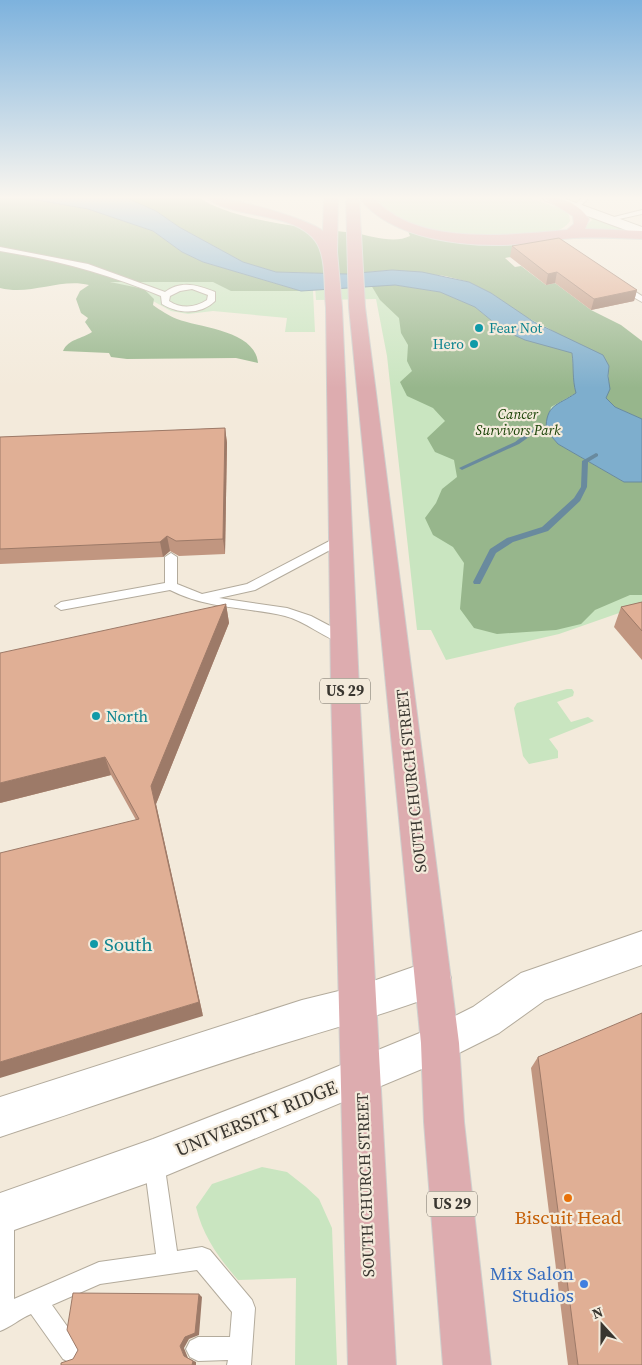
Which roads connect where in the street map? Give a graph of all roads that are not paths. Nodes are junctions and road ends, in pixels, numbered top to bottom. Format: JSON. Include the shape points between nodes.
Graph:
{"nodes":[{"id":1,"x":60,"y":261,"type":"edge"},
{"id":2,"x":330,"y":261,"type":"edge"},
{"id":3,"x":354,"y":261,"type":"edge"},
{"id":4,"x":616,"y":282,"type":"edge"},
{"id":5,"x":166,"y":295,"type":"junction"},
{"id":6,"x":642,"y":300,"type":"edge"},
{"id":7,"x":345,"y":307,"type":"junction"},
{"id":8,"x":341,"y":539,"type":"junction"},
{"id":9,"x":171,"y":557,"type":"edge"},
{"id":10,"x":171,"y":586,"type":"junction"},
{"id":11,"x":203,"y":598,"type":"junction"},
{"id":12,"x":61,"y":606,"type":"dead end"},
{"id":13,"x":344,"y":639,"type":"junction"},
{"id":14,"x":642,"y":948,"type":"edge"},
{"id":15,"x":433,"y":978,"type":"junction"},
{"id":16,"x":359,"y":1004,"type":"junction"},
{"id":17,"x":440,"y":1043,"type":"junction"},
{"id":18,"x":360,"y":1076,"type":"junction"},
{"id":19,"x":0,"y":1117,"type":"edge"},
{"id":20,"x":153,"y":1160,"type":"junction"},
{"id":21,"x":2,"y":1213,"type":"edge"},
{"id":22,"x":168,"y":1263,"type":"junction"},
{"id":23,"x":35,"y":1302,"type":"junction"},
{"id":24,"x":2,"y":1318,"type":"edge"},
{"id":25,"x":198,"y":1349,"type":"dead end"},
{"id":26,"x":71,"y":1351,"type":"edge"},
{"id":27,"x":240,"y":1356,"type":"edge"},
{"id":28,"x":372,"y":1365,"type":"edge"},
{"id":29,"x":467,"y":1365,"type":"edge"}],
"edges":[{"from":1,"to":5,"type":"lane","via":[[132,279]]},
{"from":2,"to":7,"type":"main road","name":"SOUTH CHURCH STREET","number":"US 29"},
{"from":3,"to":7,"type":"main road","name":"SOUTH CHURCH STREET","number":"US 29"},
{"from":4,"to":6,"type":"lane"},
{"from":5,"to":5,"type":"lane","via":[[165,302],[183,309],[207,304],[213,297],[204,289],[190,287],[176,289]]},
{"from":7,"to":8,"type":"main road","name":"SOUTH CHURCH STREET","number":"US 29"},
{"from":7,"to":15,"type":"main road","name":"SOUTH CHURCH STREET","number":"US 29"},
{"from":8,"to":11,"type":"lane","via":[[250,587]]},
{"from":8,"to":13,"type":"main road","name":"SOUTH CHURCH STREET","number":"US 29"},
{"from":9,"to":10,"type":"lane"},
{"from":10,"to":11,"type":"lane"},
{"from":10,"to":12,"type":"lane"},
{"from":11,"to":13,"type":"lane","via":[[287,612]]},
{"from":13,"to":16,"type":"main road","name":"SOUTH CHURCH STREET","number":"US 29"},
{"from":14,"to":17,"type":"street","name":"UNIVERSITY RIDGE","via":[[534,986],[486,1020]]},
{"from":15,"to":16,"type":"street"},
{"from":15,"to":17,"type":"main road","name":"SOUTH CHURCH STREET","number":"US 29"},
{"from":16,"to":18,"type":"main road","name":"SOUTH CHURCH STREET","number":"US 29"},
{"from":16,"to":19,"type":"street"},
{"from":17,"to":18,"type":"street","name":"UNIVERSITY RIDGE"},
{"from":17,"to":29,"type":"main road","name":"SOUTH CHURCH STREET","number":"US 29","via":[[444,1122]]},
{"from":18,"to":20,"type":"street","name":"UNIVERSITY RIDGE"},
{"from":18,"to":28,"type":"main road","name":"SOUTH CHURCH STREET","number":"US 29"},
{"from":20,"to":21,"type":"street","name":"UNIVERSITY RIDGE"},
{"from":20,"to":22,"type":"lane"},
{"from":21,"to":24,"type":"lane"},
{"from":22,"to":23,"type":"lane","via":[[99,1274]]},
{"from":22,"to":27,"type":"lane","via":[[202,1258],[244,1308]]},
{"from":23,"to":24,"type":"lane"},
{"from":23,"to":26,"type":"lane"},
{"from":25,"to":27,"type":"lane"}]}
